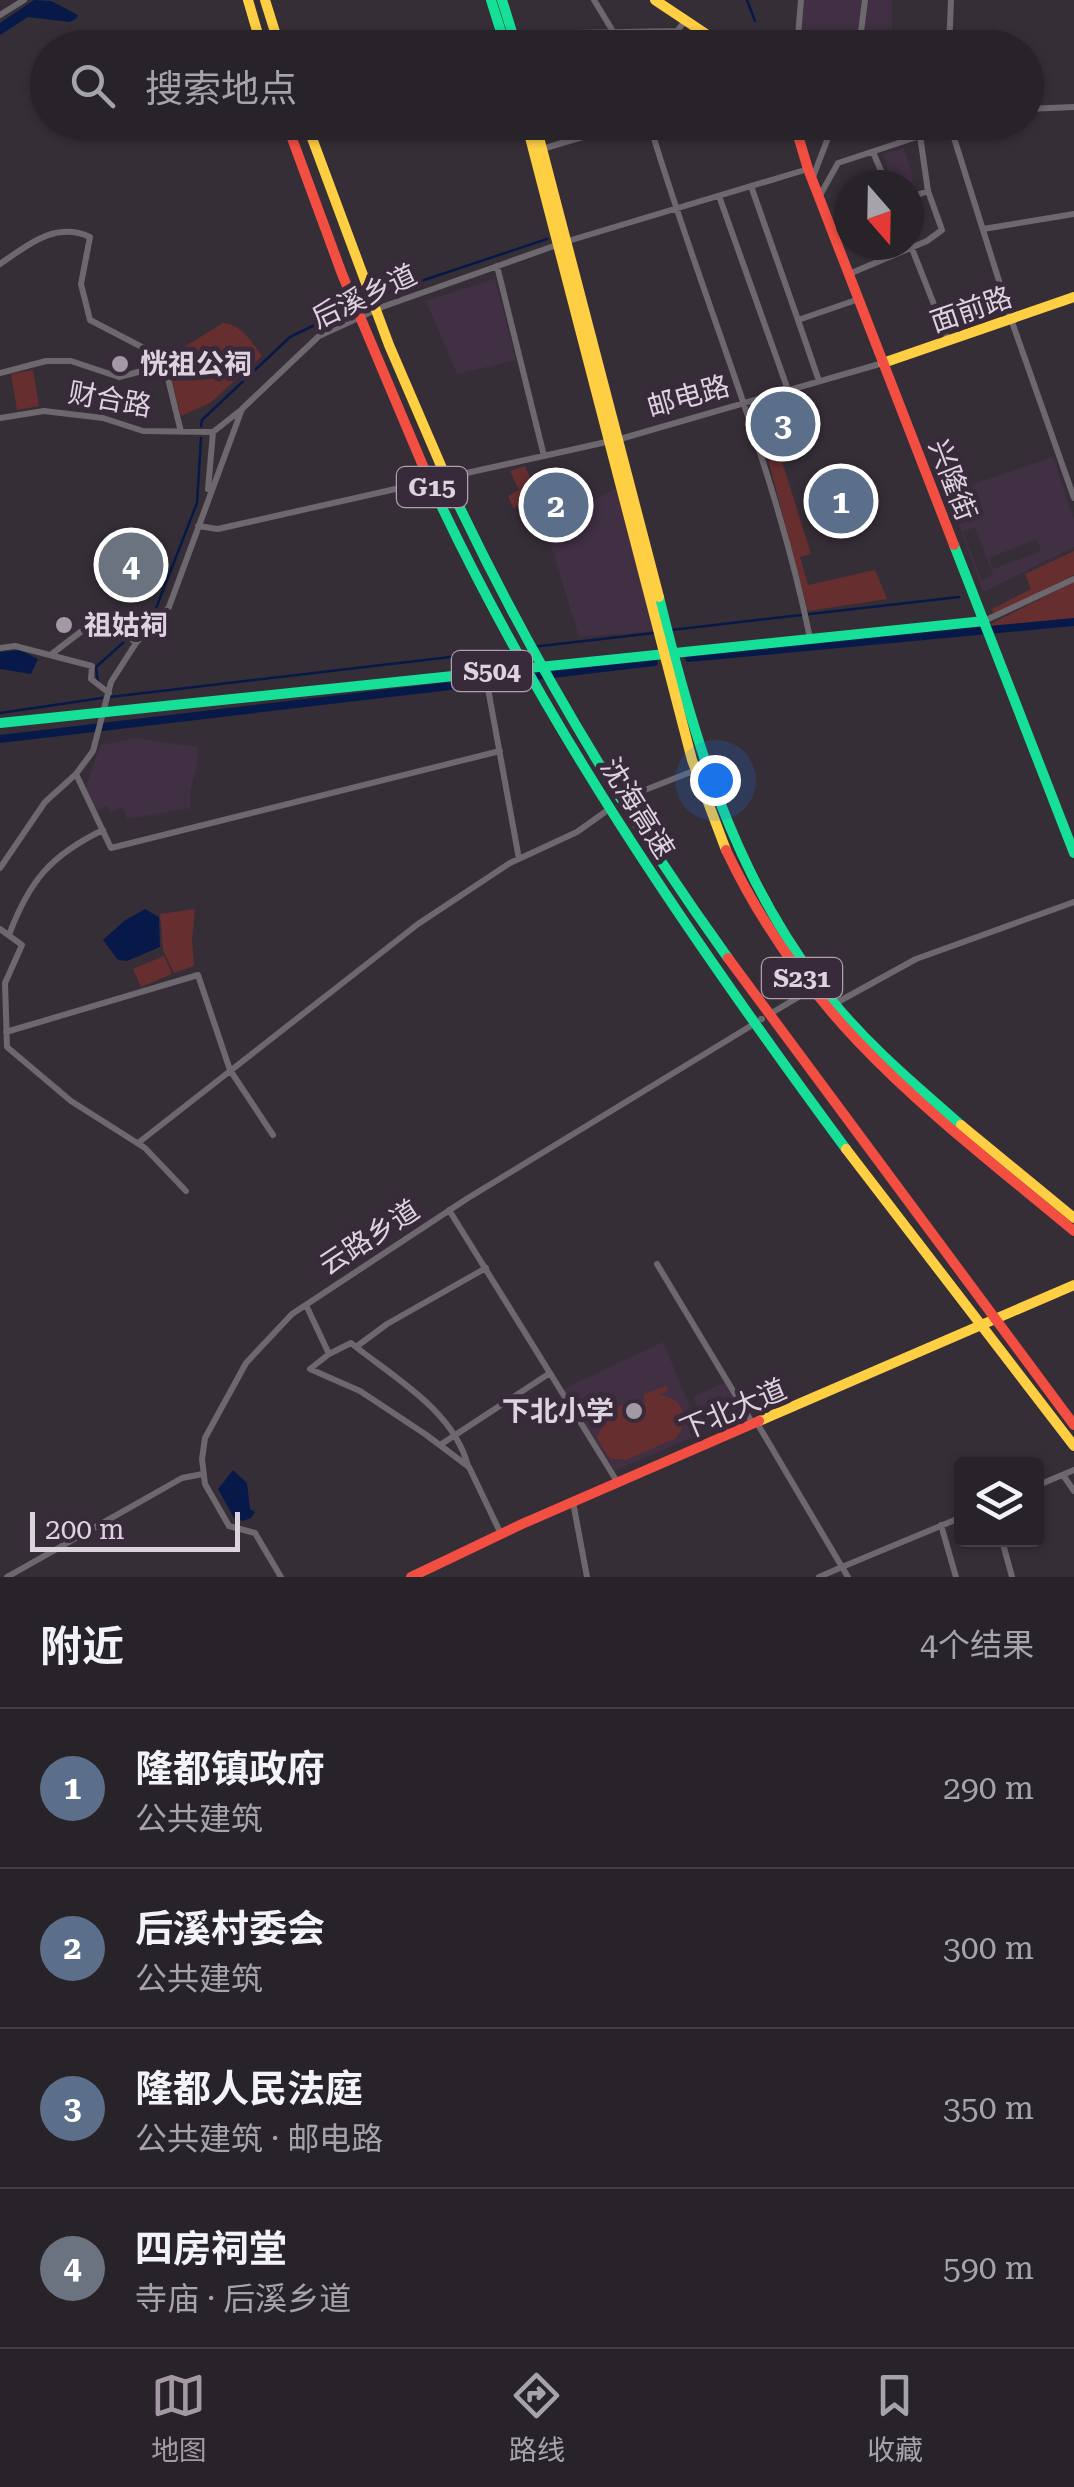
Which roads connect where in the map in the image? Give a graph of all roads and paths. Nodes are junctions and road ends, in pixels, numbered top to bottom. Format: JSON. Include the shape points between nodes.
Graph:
{"nodes":[{"id":1,"x":24,"y":0,"type":"edge"},
{"id":2,"x":248,"y":0,"type":"edge"},
{"id":3,"x":265,"y":0,"type":"edge"},
{"id":4,"x":491,"y":0,"type":"edge"},
{"id":5,"x":502,"y":0,"type":"edge"},
{"id":6,"x":594,"y":0,"type":"edge"},
{"id":7,"x":655,"y":0,"type":"edge"},
{"id":8,"x":801,"y":0,"type":"edge"},
{"id":9,"x":865,"y":0,"type":"edge"},
{"id":10,"x":950,"y":0,"type":"edge"},
{"id":11,"x":674,"y":6,"type":"edge"},
{"id":12,"x":0,"y":15,"type":"edge"},
{"id":13,"x":686,"y":20,"type":"junction"},
{"id":14,"x":257,"y":30,"type":"edge"},
{"id":15,"x":274,"y":30,"type":"edge"},
{"id":16,"x":500,"y":30,"type":"edge"},
{"id":17,"x":513,"y":30,"type":"edge"},
{"id":18,"x":611,"y":30,"type":"edge"},
{"id":19,"x":678,"y":30,"type":"edge"},
{"id":20,"x":701,"y":30,"type":"edge"},
{"id":21,"x":798,"y":30,"type":"edge"},
{"id":22,"x":861,"y":30,"type":"edge"},
{"id":23,"x":950,"y":30,"type":"edge"},
{"id":24,"x":1074,"y":107,"type":"edge"},
{"id":25,"x":1044,"y":108,"type":"edge"},
{"id":26,"x":293,"y":140,"type":"edge"},
{"id":27,"x":312,"y":140,"type":"edge"},
{"id":28,"x":532,"y":140,"type":"edge"},
{"id":29,"x":540,"y":140,"type":"edge"},
{"id":30,"x":573,"y":140,"type":"edge"},
{"id":31,"x":654,"y":140,"type":"edge"},
{"id":32,"x":800,"y":140,"type":"edge"},
{"id":33,"x":826,"y":140,"type":"edge"},
{"id":34,"x":910,"y":140,"type":"edge"},
{"id":35,"x":920,"y":140,"type":"edge"},
{"id":36,"x":955,"y":140,"type":"edge"},
{"id":37,"x":542,"y":149,"type":"junction"},
{"id":38,"x":873,"y":152,"type":"junction"},
{"id":39,"x":880,"y":170,"type":"edge"},
{"id":40,"x":810,"y":174,"type":"junction"},
{"id":41,"x":751,"y":186,"type":"junction"},
{"id":42,"x":928,"y":191,"type":"junction"},
{"id":43,"x":924,"y":192,"type":"edge"},
{"id":44,"x":719,"y":196,"type":"junction"},
{"id":45,"x":819,"y":197,"type":"junction"},
{"id":46,"x":674,"y":209,"type":"junction"},
{"id":47,"x":1074,"y":214,"type":"edge"},
{"id":48,"x":982,"y":228,"type":"junction"},
{"id":49,"x":832,"y":230,"type":"joint"},
{"id":50,"x":924,"y":238,"type":"edge"},
{"id":51,"x":563,"y":243,"type":"junction"},
{"id":52,"x":878,"y":260,"type":"edge"},
{"id":53,"x":916,"y":260,"type":"edge"},
{"id":54,"x":0,"y":264,"type":"edge"},
{"id":55,"x":497,"y":266,"type":"junction"},
{"id":56,"x":849,"y":274,"type":"junction"},
{"id":57,"x":1074,"y":297,"type":"edge"},
{"id":58,"x":858,"y":300,"type":"junction"},
{"id":59,"x":1011,"y":319,"type":"junction"},
{"id":60,"x":798,"y":320,"type":"junction"},
{"id":61,"x":948,"y":340,"type":"junction"},
{"id":62,"x":883,"y":363,"type":"junction"},
{"id":63,"x":165,"y":365,"type":"junction"},
{"id":64,"x":0,"y":373,"type":"edge"},
{"id":65,"x":819,"y":381,"type":"junction"},
{"id":66,"x":788,"y":390,"type":"junction"},
{"id":67,"x":743,"y":403,"type":"junction"},
{"id":68,"x":242,"y":410,"type":"junction"},
{"id":69,"x":0,"y":418,"type":"edge"},
{"id":70,"x":181,"y":432,"type":"junction"},
{"id":71,"x":213,"y":432,"type":"junction"},
{"id":72,"x":615,"y":440,"type":"junction"},
{"id":73,"x":544,"y":456,"type":"junction"},
{"id":74,"x":453,"y":476,"type":"dead end"},
{"id":75,"x":422,"y":483,"type":"dead end"},
{"id":76,"x":208,"y":498,"type":"junction"},
{"id":77,"x":1074,"y":498,"type":"edge"},
{"id":78,"x":198,"y":526,"type":"junction"},
{"id":79,"x":1074,"y":579,"type":"edge"},
{"id":80,"x":984,"y":622,"type":"junction"},
{"id":81,"x":810,"y":638,"type":"junction"},
{"id":82,"x":133,"y":639,"type":"junction"},
{"id":83,"x":0,"y":648,"type":"edge"},
{"id":84,"x":670,"y":652,"type":"junction"},
{"id":85,"x":52,"y":654,"type":"junction"},
{"id":86,"x":485,"y":672,"type":"junction"},
{"id":87,"x":107,"y":702,"type":"junction"},
{"id":88,"x":0,"y":723,"type":"edge"},
{"id":89,"x":500,"y":751,"type":"junction"},
{"id":90,"x":696,"y":770,"type":"junction"},
{"id":91,"x":76,"y":774,"type":"junction"},
{"id":92,"x":627,"y":797,"type":"dead end"},
{"id":93,"x":605,"y":812,"type":"dead end"},
{"id":94,"x":103,"y":830,"type":"junction"},
{"id":95,"x":1074,"y":853,"type":"edge"},
{"id":96,"x":519,"y":859,"type":"junction"},
{"id":97,"x":0,"y":868,"type":"edge"},
{"id":98,"x":1074,"y":902,"type":"edge"},
{"id":99,"x":0,"y":928,"type":"edge"},
{"id":100,"x":9,"y":935,"type":"junction"},
{"id":101,"x":810,"y":990,"type":"junction"},
{"id":102,"x":836,"y":1004,"type":"junction"},
{"id":103,"x":775,"y":1011,"type":"dead end"},
{"id":104,"x":749,"y":1027,"type":"dead end"},
{"id":105,"x":6,"y":1032,"type":"junction"},
{"id":106,"x":3,"y":1047,"type":"edge"},
{"id":107,"x":230,"y":1070,"type":"junction"},
{"id":108,"x":273,"y":1136,"type":"dead end"},
{"id":109,"x":138,"y":1143,"type":"junction"},
{"id":110,"x":186,"y":1191,"type":"dead end"},
{"id":111,"x":450,"y":1210,"type":"junction"},
{"id":112,"x":1074,"y":1218,"type":"edge"},
{"id":113,"x":1074,"y":1231,"type":"edge"},
{"id":114,"x":656,"y":1264,"type":"dead end"},
{"id":115,"x":486,"y":1268,"type":"junction"},
{"id":116,"x":1074,"y":1285,"type":"edge"},
{"id":117,"x":306,"y":1305,"type":"junction"},
{"id":118,"x":356,"y":1346,"type":"junction"},
{"id":119,"x":329,"y":1354,"type":"junction"},
{"id":120,"x":550,"y":1374,"type":"junction"},
{"id":121,"x":755,"y":1424,"type":"junction"},
{"id":122,"x":1074,"y":1425,"type":"edge"},
{"id":123,"x":455,"y":1434,"type":"junction"},
{"id":124,"x":440,"y":1445,"type":"junction"},
{"id":125,"x":1074,"y":1446,"type":"edge"},
{"id":126,"x":468,"y":1468,"type":"junction"},
{"id":127,"x":1074,"y":1470,"type":"edge"},
{"id":128,"x":204,"y":1474,"type":"junction"},
{"id":129,"x":1063,"y":1475,"type":"junction"},
{"id":130,"x":618,"y":1483,"type":"junction"},
{"id":131,"x":1044,"y":1483,"type":"edge"},
{"id":132,"x":1074,"y":1491,"type":"edge"},
{"id":133,"x":572,"y":1502,"type":"junction"},
{"id":134,"x":954,"y":1520,"type":"edge"},
{"id":135,"x":941,"y":1526,"type":"junction"},
{"id":136,"x":501,"y":1534,"type":"junction"},
{"id":137,"x":1004,"y":1547,"type":"edge"},
{"id":138,"x":842,"y":1567,"type":"junction"},
{"id":139,"x":437,"y":1571,"type":"edge"},
{"id":140,"x":7,"y":1577,"type":"edge"},
{"id":141,"x":281,"y":1577,"type":"edge"},
{"id":142,"x":411,"y":1577,"type":"edge"},
{"id":143,"x":587,"y":1577,"type":"edge"},
{"id":144,"x":819,"y":1577,"type":"edge"},
{"id":145,"x":848,"y":1577,"type":"edge"},
{"id":146,"x":956,"y":1577,"type":"edge"},
{"id":147,"x":1012,"y":1577,"type":"edge"}],
"edges":[{"from":1,"to":12,"type":"street"},
{"from":2,"to":14,"type":"main road"},
{"from":3,"to":15,"type":"main road"},
{"from":4,"to":16,"type":"main road"},
{"from":5,"to":17,"type":"main road"},
{"from":6,"to":18,"type":"street"},
{"from":7,"to":11,"type":"main road"},
{"from":8,"to":21,"type":"street"},
{"from":9,"to":22,"type":"street"},
{"from":10,"to":23,"type":"street"},
{"from":11,"to":13,"type":"main road"},
{"from":13,"to":19,"type":"street"},
{"from":13,"to":20,"type":"main road"},
{"from":24,"to":25,"type":"street"},
{"from":26,"to":125,"type":"main road","name":"沈海高速","number":"G15","via":[[404,430],[550,710],[700,949]]},
{"from":27,"to":122,"type":"main road","name":"沈海高速","number":"G15","via":[[378,328],[561,705],[665,872]]},
{"from":28,"to":51,"type":"main road","number":"S231"},
{"from":29,"to":37,"type":"main road","number":"S231"},
{"from":30,"to":37,"type":"street"},
{"from":31,"to":46,"type":"street"},
{"from":32,"to":40,"type":"main road","name":"兴隆街"},
{"from":33,"to":40,"type":"street"},
{"from":34,"to":38,"type":"street"},
{"from":35,"to":42,"type":"street"},
{"from":36,"to":48,"type":"street"},
{"from":37,"to":51,"type":"main road","number":"S231"},
{"from":38,"to":39,"type":"street"},
{"from":38,"to":45,"type":"street","via":[[838,163]]},
{"from":40,"to":41,"type":"street","name":"后溪乡道"},
{"from":40,"to":45,"type":"main road","name":"兴隆街"},
{"from":41,"to":44,"type":"street","name":"后溪乡道"},
{"from":41,"to":60,"type":"street"},
{"from":42,"to":43,"type":"street"},
{"from":42,"to":50,"type":"street","via":[[942,230]]},
{"from":44,"to":46,"type":"street","name":"后溪乡道"},
{"from":44,"to":66,"type":"street"},
{"from":45,"to":49,"type":"main road","name":"兴隆街"},
{"from":46,"to":51,"type":"street","name":"后溪乡道"},
{"from":46,"to":67,"type":"street"},
{"from":47,"to":48,"type":"street"},
{"from":48,"to":59,"type":"street"},
{"from":49,"to":56,"type":"main road","name":"兴隆街"},
{"from":51,"to":55,"type":"street","name":"后溪乡道"},
{"from":51,"to":72,"type":"main road","number":"S231"},
{"from":52,"to":56,"type":"street"},
{"from":53,"to":61,"type":"street"},
{"from":54,"to":63,"type":"street","via":[[46,233],[90,237],[81,284],[90,320],[164,358]]},
{"from":55,"to":68,"type":"street","name":"后溪乡道","via":[[319,336]]},
{"from":55,"to":73,"type":"street"},
{"from":56,"to":58,"type":"main road","name":"兴隆街"},
{"from":57,"to":59,"type":"main road","name":"面前路"},
{"from":58,"to":60,"type":"street"},
{"from":58,"to":62,"type":"main road","name":"兴隆街"},
{"from":59,"to":61,"type":"main road","name":"面前路"},
{"from":59,"to":77,"type":"street"},
{"from":60,"to":65,"type":"street"},
{"from":61,"to":62,"type":"main road","name":"面前路"},
{"from":62,"to":65,"type":"street","name":"邮电路"},
{"from":62,"to":80,"type":"main road","name":"兴隆街"},
{"from":63,"to":64,"type":"street","via":[[118,377],[46,361]]},
{"from":63,"to":70,"type":"street"},
{"from":65,"to":66,"type":"street","name":"邮电路"},
{"from":66,"to":67,"type":"street","name":"邮电路"},
{"from":67,"to":72,"type":"street","name":"邮电路"},
{"from":67,"to":81,"type":"street"},
{"from":68,"to":71,"type":"street"},
{"from":68,"to":76,"type":"street","name":"后溪乡道"},
{"from":69,"to":70,"type":"street","name":"财合路","via":[[44,411]]},
{"from":70,"to":71,"type":"street","name":"财合路"},
{"from":71,"to":76,"type":"street"},
{"from":72,"to":73,"type":"street","name":"邮电路"},
{"from":72,"to":84,"type":"main road","number":"S231"},
{"from":73,"to":74,"type":"street","name":"邮电路"},
{"from":75,"to":78,"type":"street","via":[[218,529]]},
{"from":76,"to":78,"type":"street","name":"后溪乡道"},
{"from":78,"to":82,"type":"street","name":"后溪乡道","via":[[170,607]]},
{"from":79,"to":80,"type":"street"},
{"from":80,"to":81,"type":"main road","number":"S504"},
{"from":80,"to":95,"type":"main road","name":"兴隆街"},
{"from":81,"to":84,"type":"main road","number":"S504"},
{"from":82,"to":85,"type":"street","via":[[104,614]]},
{"from":82,"to":87,"type":"street","name":"后溪乡道"},
{"from":83,"to":85,"type":"street"},
{"from":84,"to":86,"type":"main road","number":"S504"},
{"from":84,"to":90,"type":"main road","number":"S231"},
{"from":84,"to":102,"type":"main road","number":"S231","via":[[744,865]]},
{"from":85,"to":87,"type":"street","via":[[92,666]]},
{"from":86,"to":87,"type":"main road","number":"S504"},
{"from":86,"to":89,"type":"street"},
{"from":87,"to":88,"type":"main road","number":"S504"},
{"from":87,"to":91,"type":"street","name":"后溪乡道","via":[[96,743]]},
{"from":89,"to":94,"type":"street","via":[[111,848]]},
{"from":89,"to":96,"type":"street"},
{"from":90,"to":92,"type":"street"},
{"from":90,"to":101,"type":"main road","number":"S231","via":[[738,875]]},
{"from":91,"to":94,"type":"street"},
{"from":91,"to":97,"type":"street","name":"后溪乡道","via":[[45,802]]},
{"from":93,"to":96,"type":"street"},
{"from":94,"to":100,"type":"street","via":[[42,870]]},
{"from":96,"to":107,"type":"street","via":[[418,924]]},
{"from":98,"to":102,"type":"street","via":[[916,959]]},
{"from":99,"to":100,"type":"street"},
{"from":100,"to":105,"type":"street","via":[[22,945],[5,983]]},
{"from":101,"to":103,"type":"street"},
{"from":101,"to":113,"type":"main road","number":"S231","via":[[873,1059]]},
{"from":102,"to":112,"type":"main road","number":"S231","via":[[919,1087]]},
{"from":104,"to":111,"type":"street","name":"云路乡道"},
{"from":105,"to":106,"type":"street"},
{"from":105,"to":107,"type":"street","via":[[198,975]]},
{"from":106,"to":109,"type":"street"},
{"from":107,"to":108,"type":"street"},
{"from":107,"to":109,"type":"street"},
{"from":109,"to":110,"type":"street"},
{"from":111,"to":115,"type":"street"},
{"from":111,"to":117,"type":"street","name":"云路乡道"},
{"from":114,"to":121,"type":"street"},
{"from":115,"to":118,"type":"street"},
{"from":115,"to":120,"type":"street"},
{"from":116,"to":121,"type":"main road","name":"下北大道"},
{"from":117,"to":119,"type":"street"},
{"from":117,"to":128,"type":"street","name":"云路乡道","via":[[246,1363],[205,1438]]},
{"from":118,"to":119,"type":"street","via":[[351,1342]]},
{"from":118,"to":123,"type":"street"},
{"from":119,"to":124,"type":"street","via":[[310,1369],[350,1385]]},
{"from":120,"to":123,"type":"street"},
{"from":120,"to":130,"type":"street"},
{"from":121,"to":130,"type":"main road","name":"下北大道"},
{"from":121,"to":138,"type":"street"},
{"from":123,"to":124,"type":"street"},
{"from":123,"to":126,"type":"street"},
{"from":124,"to":126,"type":"street"},
{"from":126,"to":136,"type":"street"},
{"from":127,"to":129,"type":"street"},
{"from":128,"to":140,"type":"street","via":[[182,1478]]},
{"from":128,"to":141,"type":"street","via":[[229,1526],[255,1533]]},
{"from":129,"to":131,"type":"street"},
{"from":129,"to":132,"type":"street"},
{"from":130,"to":133,"type":"main road","name":"下北大道"},
{"from":133,"to":136,"type":"main road","name":"下北大道"},
{"from":133,"to":143,"type":"street"},
{"from":134,"to":135,"type":"street"},
{"from":135,"to":138,"type":"street"},
{"from":135,"to":146,"type":"street"},
{"from":136,"to":139,"type":"main road","name":"下北大道"},
{"from":137,"to":147,"type":"street"},
{"from":138,"to":144,"type":"street"},
{"from":138,"to":145,"type":"street"},
{"from":139,"to":142,"type":"main road","name":"下北大道"}]}
